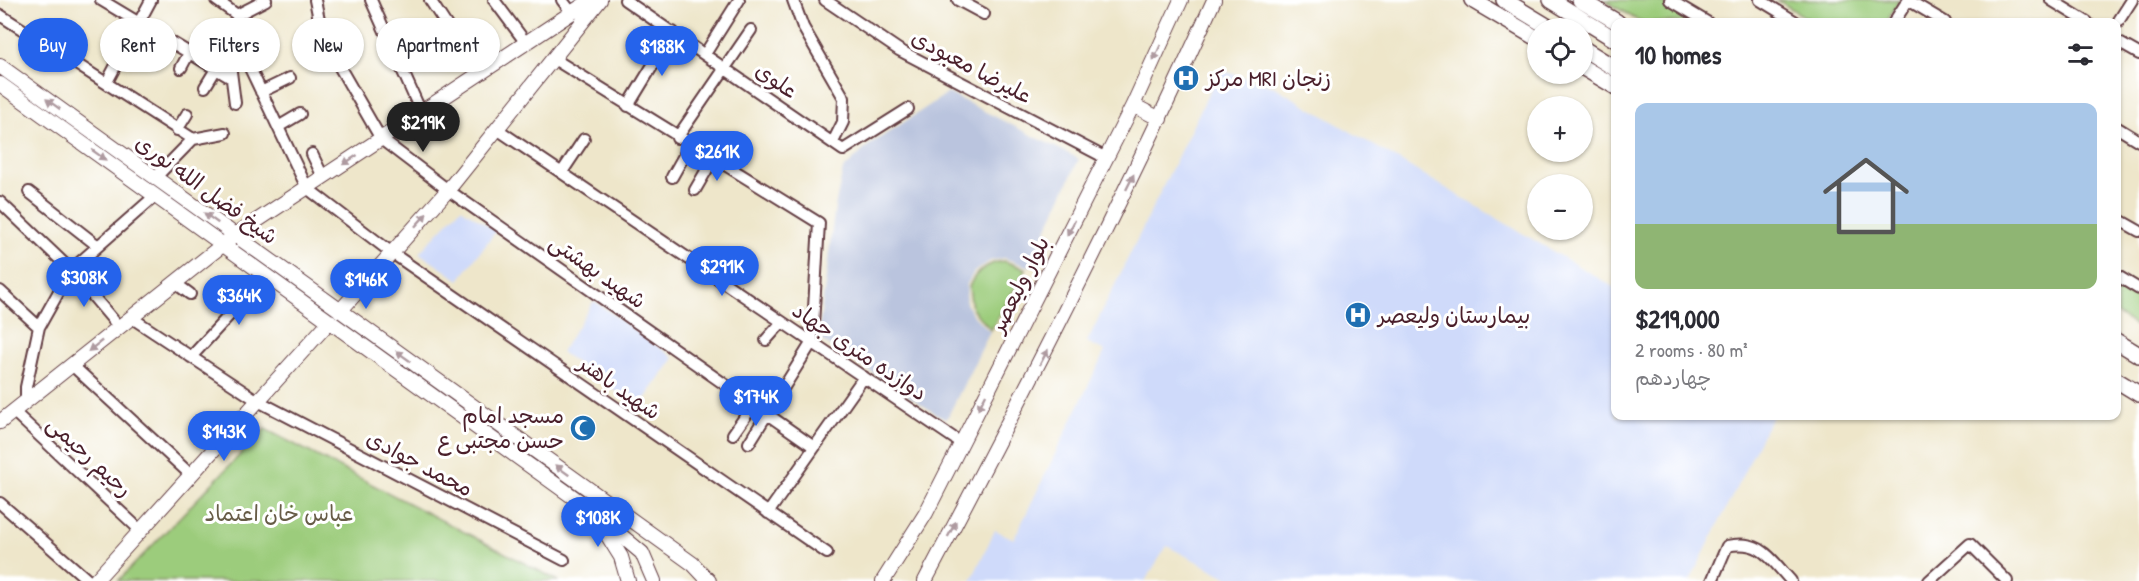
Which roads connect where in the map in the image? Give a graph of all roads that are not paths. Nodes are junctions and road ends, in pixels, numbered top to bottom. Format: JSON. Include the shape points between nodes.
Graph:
{"nodes":[{"id":1,"x":101,"y":0,"type":"edge"},
{"id":2,"x":151,"y":0,"type":"edge"},
{"id":3,"x":216,"y":0,"type":"edge"},
{"id":4,"x":266,"y":0,"type":"edge"},
{"id":5,"x":315,"y":0,"type":"edge"},
{"id":6,"x":371,"y":0,"type":"edge"},
{"id":7,"x":430,"y":0,"type":"edge"},
{"id":8,"x":494,"y":0,"type":"edge"},
{"id":9,"x":562,"y":0,"type":"edge"},
{"id":10,"x":591,"y":0,"type":"edge"},
{"id":11,"x":600,"y":0,"type":"edge"},
{"id":12,"x":625,"y":0,"type":"edge"},
{"id":13,"x":739,"y":0,"type":"edge"},
{"id":14,"x":793,"y":0,"type":"edge"},
{"id":15,"x":825,"y":0,"type":"edge"},
{"id":16,"x":958,"y":0,"type":"edge"},
{"id":17,"x":1181,"y":0,"type":"edge"},
{"id":18,"x":1214,"y":0,"type":"edge"},
{"id":19,"x":1472,"y":0,"type":"edge"},
{"id":20,"x":1504,"y":0,"type":"edge"},
{"id":21,"x":1551,"y":0,"type":"edge"},
{"id":22,"x":1580,"y":0,"type":"edge"},
{"id":23,"x":1670,"y":0,"type":"edge"},
{"id":24,"x":1760,"y":0,"type":"edge"},
{"id":25,"x":1908,"y":0,"type":"edge"},
{"id":26,"x":2051,"y":0,"type":"edge"},
{"id":27,"x":2132,"y":0,"type":"edge"},
{"id":28,"x":572,"y":13,"type":"junction"},
{"id":29,"x":984,"y":14,"type":"dead end"},
{"id":30,"x":0,"y":15,"type":"edge"},
{"id":31,"x":237,"y":15,"type":"junction"},
{"id":32,"x":133,"y":18,"type":"edge"},
{"id":33,"x":142,"y":18,"type":"edge"},
{"id":34,"x":237,"y":18,"type":"edge"},
{"id":35,"x":1534,"y":18,"type":"edge"},
{"id":36,"x":1611,"y":18,"type":"edge"},
{"id":37,"x":1700,"y":18,"type":"edge"},
{"id":38,"x":1789,"y":18,"type":"edge"},
{"id":39,"x":1897,"y":18,"type":"edge"},
{"id":40,"x":1938,"y":18,"type":"edge"},
{"id":41,"x":2080,"y":18,"type":"edge"},
{"id":42,"x":2120,"y":18,"type":"edge"},
{"id":43,"x":752,"y":30,"type":"dead end"},
{"id":44,"x":673,"y":32,"type":"junction"},
{"id":45,"x":1527,"y":32,"type":"edge"},
{"id":46,"x":1611,"y":37,"type":"edge"},
{"id":47,"x":526,"y":43,"type":"junction"},
{"id":48,"x":2121,"y":43,"type":"edge"},
{"id":49,"x":177,"y":45,"type":"edge"},
{"id":50,"x":189,"y":53,"type":"joint"},
{"id":51,"x":705,"y":54,"type":"junction"},
{"id":52,"x":2139,"y":54,"type":"edge"},
{"id":53,"x":1593,"y":55,"type":"edge"},
{"id":54,"x":554,"y":59,"type":"junction"},
{"id":55,"x":0,"y":66,"type":"edge"},
{"id":56,"x":1611,"y":66,"type":"edge"},
{"id":57,"x":724,"y":67,"type":"junction"},
{"id":58,"x":181,"y":68,"type":"dead end"},
{"id":59,"x":112,"y":72,"type":"edge"},
{"id":60,"x":214,"y":72,"type":"edge"},
{"id":61,"x":221,"y":72,"type":"edge"},
{"id":62,"x":231,"y":72,"type":"edge"},
{"id":63,"x":252,"y":72,"type":"edge"},
{"id":64,"x":1593,"y":73,"type":"edge"},
{"id":65,"x":478,"y":75,"type":"junction"},
{"id":66,"x":231,"y":78,"type":"junction"},
{"id":67,"x":291,"y":78,"type":"dead end"},
{"id":68,"x":107,"y":82,"type":"junction"},
{"id":69,"x":1611,"y":84,"type":"edge"},
{"id":70,"x":205,"y":87,"type":"dead end"},
{"id":71,"x":1,"y":88,"type":"edge"},
{"id":72,"x":261,"y":92,"type":"junction"},
{"id":73,"x":235,"y":103,"type":"dead end"},
{"id":74,"x":1133,"y":105,"type":"junction"},
{"id":75,"x":628,"y":106,"type":"junction"},
{"id":76,"x":908,"y":109,"type":"dead end"},
{"id":77,"x":421,"y":112,"type":"junction"},
{"id":78,"x":187,"y":114,"type":"dead end"},
{"id":79,"x":300,"y":114,"type":"dead end"},
{"id":80,"x":1160,"y":119,"type":"junction"},
{"id":81,"x":278,"y":127,"type":"junction"},
{"id":82,"x":497,"y":129,"type":"junction"},
{"id":83,"x":177,"y":130,"type":"junction"},
{"id":84,"x":2121,"y":130,"type":"edge"},
{"id":85,"x":225,"y":133,"type":"dead end"},
{"id":86,"x":677,"y":138,"type":"junction"},
{"id":87,"x":193,"y":139,"type":"junction"},
{"id":88,"x":381,"y":139,"type":"junction"},
{"id":89,"x":584,"y":139,"type":"dead end"},
{"id":90,"x":2139,"y":141,"type":"edge"},
{"id":91,"x":833,"y":142,"type":"junction"},
{"id":92,"x":690,"y":145,"type":"junction"},
{"id":93,"x":312,"y":154,"type":"dead end"},
{"id":94,"x":1106,"y":158,"type":"junction"},
{"id":95,"x":713,"y":159,"type":"junction"},
{"id":96,"x":562,"y":172,"type":"junction"},
{"id":97,"x":323,"y":177,"type":"junction"},
{"id":98,"x":672,"y":177,"type":"dead end"},
{"id":99,"x":155,"y":178,"type":"junction"},
{"id":100,"x":307,"y":188,"type":"junction"},
{"id":101,"x":448,"y":190,"type":"junction"},
{"id":102,"x":695,"y":190,"type":"dead end"},
{"id":103,"x":29,"y":192,"type":"dead end"},
{"id":104,"x":155,"y":196,"type":"junction"},
{"id":105,"x":0,"y":202,"type":"edge"},
{"id":106,"x":2121,"y":221,"type":"edge"},
{"id":107,"x":2139,"y":231,"type":"edge"},
{"id":108,"x":235,"y":236,"type":"junction"},
{"id":109,"x":224,"y":245,"type":"junction"},
{"id":110,"x":98,"y":246,"type":"junction"},
{"id":111,"x":392,"y":253,"type":"junction"},
{"id":112,"x":71,"y":270,"type":"junction"},
{"id":113,"x":266,"y":275,"type":"junction"},
{"id":114,"x":2121,"y":278,"type":"edge"},
{"id":115,"x":175,"y":283,"type":"junction"},
{"id":116,"x":2139,"y":289,"type":"edge"},
{"id":117,"x":190,"y":294,"type":"dead end"},
{"id":118,"x":2,"y":297,"type":"edge"},
{"id":119,"x":340,"y":311,"type":"junction"},
{"id":120,"x":132,"y":318,"type":"junction"},
{"id":121,"x":330,"y":321,"type":"junction"},
{"id":122,"x":782,"y":322,"type":"junction"},
{"id":123,"x":39,"y":327,"type":"junction"},
{"id":124,"x":119,"y":327,"type":"junction"},
{"id":125,"x":766,"y":340,"type":"dead end"},
{"id":126,"x":812,"y":342,"type":"junction"},
{"id":127,"x":2121,"y":343,"type":"edge"},
{"id":128,"x":2121,"y":344,"type":"edge"},
{"id":129,"x":2139,"y":347,"type":"edge"},
{"id":130,"x":2139,"y":355,"type":"edge"},
{"id":131,"x":191,"y":357,"type":"junction"},
{"id":132,"x":72,"y":365,"type":"junction"},
{"id":133,"x":864,"y":377,"type":"junction"},
{"id":134,"x":2121,"y":383,"type":"edge"},
{"id":135,"x":2139,"y":394,"type":"edge"},
{"id":136,"x":258,"y":400,"type":"junction"},
{"id":137,"x":26,"y":401,"type":"junction"},
{"id":138,"x":754,"y":404,"type":"junction"},
{"id":139,"x":13,"y":411,"type":"junction"},
{"id":140,"x":768,"y":414,"type":"junction"},
{"id":141,"x":0,"y":422,"type":"edge"},
{"id":142,"x":733,"y":434,"type":"dead end"},
{"id":143,"x":749,"y":443,"type":"dead end"},
{"id":144,"x":961,"y":443,"type":"junction"},
{"id":145,"x":814,"y":447,"type":"junction"},
{"id":146,"x":191,"y":475,"type":"junction"},
{"id":147,"x":0,"y":503,"type":"edge"},
{"id":148,"x":587,"y":507,"type":"junction"},
{"id":149,"x":768,"y":513,"type":"junction"},
{"id":150,"x":141,"y":530,"type":"junction"},
{"id":151,"x":827,"y":553,"type":"dead end"},
{"id":152,"x":564,"y":560,"type":"dead end"},
{"id":153,"x":693,"y":564,"type":"junction"},
{"id":154,"x":89,"y":581,"type":"edge"},
{"id":155,"x":95,"y":581,"type":"edge"},
{"id":156,"x":628,"y":581,"type":"edge"},
{"id":157,"x":654,"y":581,"type":"edge"},
{"id":158,"x":694,"y":581,"type":"edge"},
{"id":159,"x":709,"y":581,"type":"edge"},
{"id":160,"x":883,"y":581,"type":"edge"},
{"id":161,"x":925,"y":581,"type":"edge"},
{"id":162,"x":1712,"y":581,"type":"edge"},
{"id":163,"x":1791,"y":581,"type":"edge"},
{"id":164,"x":1929,"y":581,"type":"edge"},
{"id":165,"x":2007,"y":581,"type":"edge"}],
"edges":[{"from":1,"to":32,"type":"street"},
{"from":2,"to":33,"type":"street"},
{"from":3,"to":31,"type":"street"},
{"from":4,"to":31,"type":"street"},
{"from":5,"to":88,"type":"street","via":[[331,52]]},
{"from":6,"to":77,"type":"street"},
{"from":7,"to":65,"type":"street"},
{"from":8,"to":47,"type":"street"},
{"from":9,"to":28,"type":"street"},
{"from":10,"to":28,"type":"main road"},
{"from":11,"to":54,"type":"main road"},
{"from":12,"to":44,"type":"street","name":"علوی"},
{"from":13,"to":51,"type":"street"},
{"from":14,"to":91,"type":"street","via":[[803,27],[844,98],[843,122]]},
{"from":15,"to":94,"type":"street","name":"علیرضا معبودی","via":[[898,50]]},
{"from":16,"to":29,"type":"street"},
{"from":17,"to":74,"type":"main road","name":"بلوار ولیعصر","one_way":true},
{"from":18,"to":80,"type":"main road"},
{"from":19,"to":45,"type":"highway"},
{"from":20,"to":35,"type":"highway"},
{"from":21,"to":46,"type":"highway"},
{"from":22,"to":36,"type":"highway"},
{"from":23,"to":37,"type":"street"},
{"from":24,"to":38,"type":"street"},
{"from":25,"to":39,"type":"street"},
{"from":25,"to":40,"type":"street"},
{"from":26,"to":41,"type":"street"},
{"from":27,"to":42,"type":"street"},
{"from":28,"to":47,"type":"main road"},
{"from":30,"to":68,"type":"street"},
{"from":31,"to":34,"type":"street"},
{"from":43,"to":57,"type":"street"},
{"from":44,"to":51,"type":"street","name":"علوی"},
{"from":44,"to":75,"type":"street"},
{"from":47,"to":65,"type":"main road"},
{"from":48,"to":52,"type":"street"},
{"from":49,"to":50,"type":"street"},
{"from":50,"to":58,"type":"street"},
{"from":51,"to":57,"type":"street","name":"علوی"},
{"from":53,"to":56,"type":"highway"},
{"from":54,"to":75,"type":"street"},
{"from":54,"to":82,"type":"main road"},
{"from":99,"to":55,"type":"main road","name":"شیخ فضل الله نوری","one_way":true},
{"from":57,"to":86,"type":"street"},
{"from":57,"to":91,"type":"street","name":"علوی"},
{"from":59,"to":68,"type":"street"},
{"from":60,"to":70,"type":"street"},
{"from":61,"to":66,"type":"street"},
{"from":62,"to":66,"type":"street"},
{"from":63,"to":72,"type":"street"},
{"from":64,"to":69,"type":"highway"},
{"from":65,"to":77,"type":"main road"},
{"from":66,"to":73,"type":"street"},
{"from":67,"to":72,"type":"street"},
{"from":68,"to":83,"type":"street"},
{"from":71,"to":104,"type":"main road","name":"شیخ فضل الله نوری","one_way":true},
{"from":72,"to":81,"type":"street"},
{"from":74,"to":80,"type":"main road"},
{"from":74,"to":94,"type":"main road","name":"بلوار ولیعصر"},
{"from":75,"to":86,"type":"street"},
{"from":76,"to":91,"type":"street","via":[[843,150]]},
{"from":77,"to":88,"type":"main road"},
{"from":78,"to":83,"type":"street"},
{"from":79,"to":81,"type":"street"},
{"from":161,"to":80,"type":"main road","one_way":true,"via":[[1047,351]]},
{"from":81,"to":100,"type":"street"},
{"from":82,"to":96,"type":"street","name":"دوازده متری جهاد"},
{"from":82,"to":101,"type":"main road"},
{"from":83,"to":87,"type":"street"},
{"from":84,"to":90,"type":"street"},
{"from":85,"to":87,"type":"street"},
{"from":86,"to":92,"type":"street"},
{"from":87,"to":99,"type":"street"},
{"from":88,"to":97,"type":"main road","one_way":true},
{"from":88,"to":101,"type":"street","name":"شهید بهشتی"},
{"from":89,"to":96,"type":"street"},
{"from":92,"to":95,"type":"street"},
{"from":92,"to":98,"type":"street"},
{"from":93,"to":97,"type":"street"},
{"from":94,"to":144,"type":"main road","name":"بلوار ولیعصر","one_way":true},
{"from":95,"to":102,"type":"street"},
{"from":95,"to":126,"type":"street","via":[[819,223]]},
{"from":96,"to":122,"type":"street","name":"دوازده متری جهاد"},
{"from":97,"to":100,"type":"main road"},
{"from":108,"to":99,"type":"main road","name":"شیخ فضل الله نوری","one_way":true},
{"from":100,"to":108,"type":"main road"},
{"from":100,"to":111,"type":"street","name":"شهید باهنر"},
{"from":111,"to":101,"type":"main road","one_way":true},
{"from":101,"to":138,"type":"street","name":"شهید بهشتی"},
{"from":103,"to":110,"type":"street"},
{"from":104,"to":109,"type":"main road","name":"شیخ فضل الله نوری"},
{"from":104,"to":110,"type":"street"},
{"from":105,"to":112,"type":"street"},
{"from":106,"to":107,"type":"street"},
{"from":108,"to":109,"type":"main road"},
{"from":108,"to":119,"type":"main road","name":"شیخ فضل الله نوری"},
{"from":109,"to":113,"type":"main road","name":"شیخ فضل الله نوری"},
{"from":109,"to":115,"type":"main road"},
{"from":110,"to":112,"type":"street"},
{"from":111,"to":119,"type":"main road"},
{"from":111,"to":149,"type":"street","name":"شهید باهنر"},
{"from":112,"to":123,"type":"street"},
{"from":112,"to":124,"type":"street"},
{"from":113,"to":121,"type":"main road","name":"شیخ فضل الله نوری"},
{"from":113,"to":131,"type":"street"},
{"from":114,"to":116,"type":"street"},
{"from":115,"to":117,"type":"street"},
{"from":115,"to":120,"type":"main road"},
{"from":118,"to":123,"type":"street"},
{"from":153,"to":119,"type":"main road","name":"شیخ فضل الله نوری","one_way":true},
{"from":120,"to":124,"type":"main road"},
{"from":120,"to":131,"type":"street","name":"محمد جوادی"},
{"from":121,"to":136,"type":"main road"},
{"from":121,"to":148,"type":"main road","name":"شیخ فضل الله نوری"},
{"from":122,"to":125,"type":"street"},
{"from":122,"to":126,"type":"street","name":"دوازده متری جهاد"},
{"from":123,"to":137,"type":"street"},
{"from":124,"to":132,"type":"main road","one_way":true},
{"from":126,"to":133,"type":"street","name":"دوازده متری جهاد"},
{"from":126,"to":140,"type":"street"},
{"from":127,"to":129,"type":"main road"},
{"from":128,"to":130,"type":"highway"},
{"from":131,"to":136,"type":"street","name":"محمد جوادی"},
{"from":132,"to":137,"type":"main road"},
{"from":132,"to":146,"type":"street"},
{"from":133,"to":144,"type":"street","name":"دوازده متری جهاد"},
{"from":133,"to":145,"type":"street"},
{"from":134,"to":135,"type":"highway"},
{"from":136,"to":146,"type":"main road"},
{"from":136,"to":152,"type":"street","name":"محمد جوادی"},
{"from":137,"to":139,"type":"main road"},
{"from":138,"to":140,"type":"street","name":"شهید بهشتی"},
{"from":138,"to":142,"type":"street"},
{"from":139,"to":141,"type":"main road"},
{"from":139,"to":150,"type":"street","name":"رحیم رحیمی"},
{"from":140,"to":143,"type":"street"},
{"from":140,"to":145,"type":"street","name":"شهید بهشتی"},
{"from":144,"to":160,"type":"main road","name":"بلوار ولیعصر","via":[[926,513]]},
{"from":145,"to":149,"type":"street"},
{"from":146,"to":150,"type":"main road"},
{"from":147,"to":154,"type":"street"},
{"from":148,"to":156,"type":"main road","via":[[621,556]]},
{"from":148,"to":157,"type":"main road","name":"شیخ فضل الله نوری","via":[[642,553]]},
{"from":149,"to":151,"type":"street","name":"شهید باهنر"},
{"from":150,"to":155,"type":"main road"},
{"from":153,"to":158,"type":"main road"},
{"from":153,"to":159,"type":"main road","name":"شیخ فضل الله نوری"},
{"from":162,"to":163,"type":"street","via":[[1727,546],[1744,543],[1758,546]]},
{"from":164,"to":165,"type":"street","via":[[1970,544]]}]}
